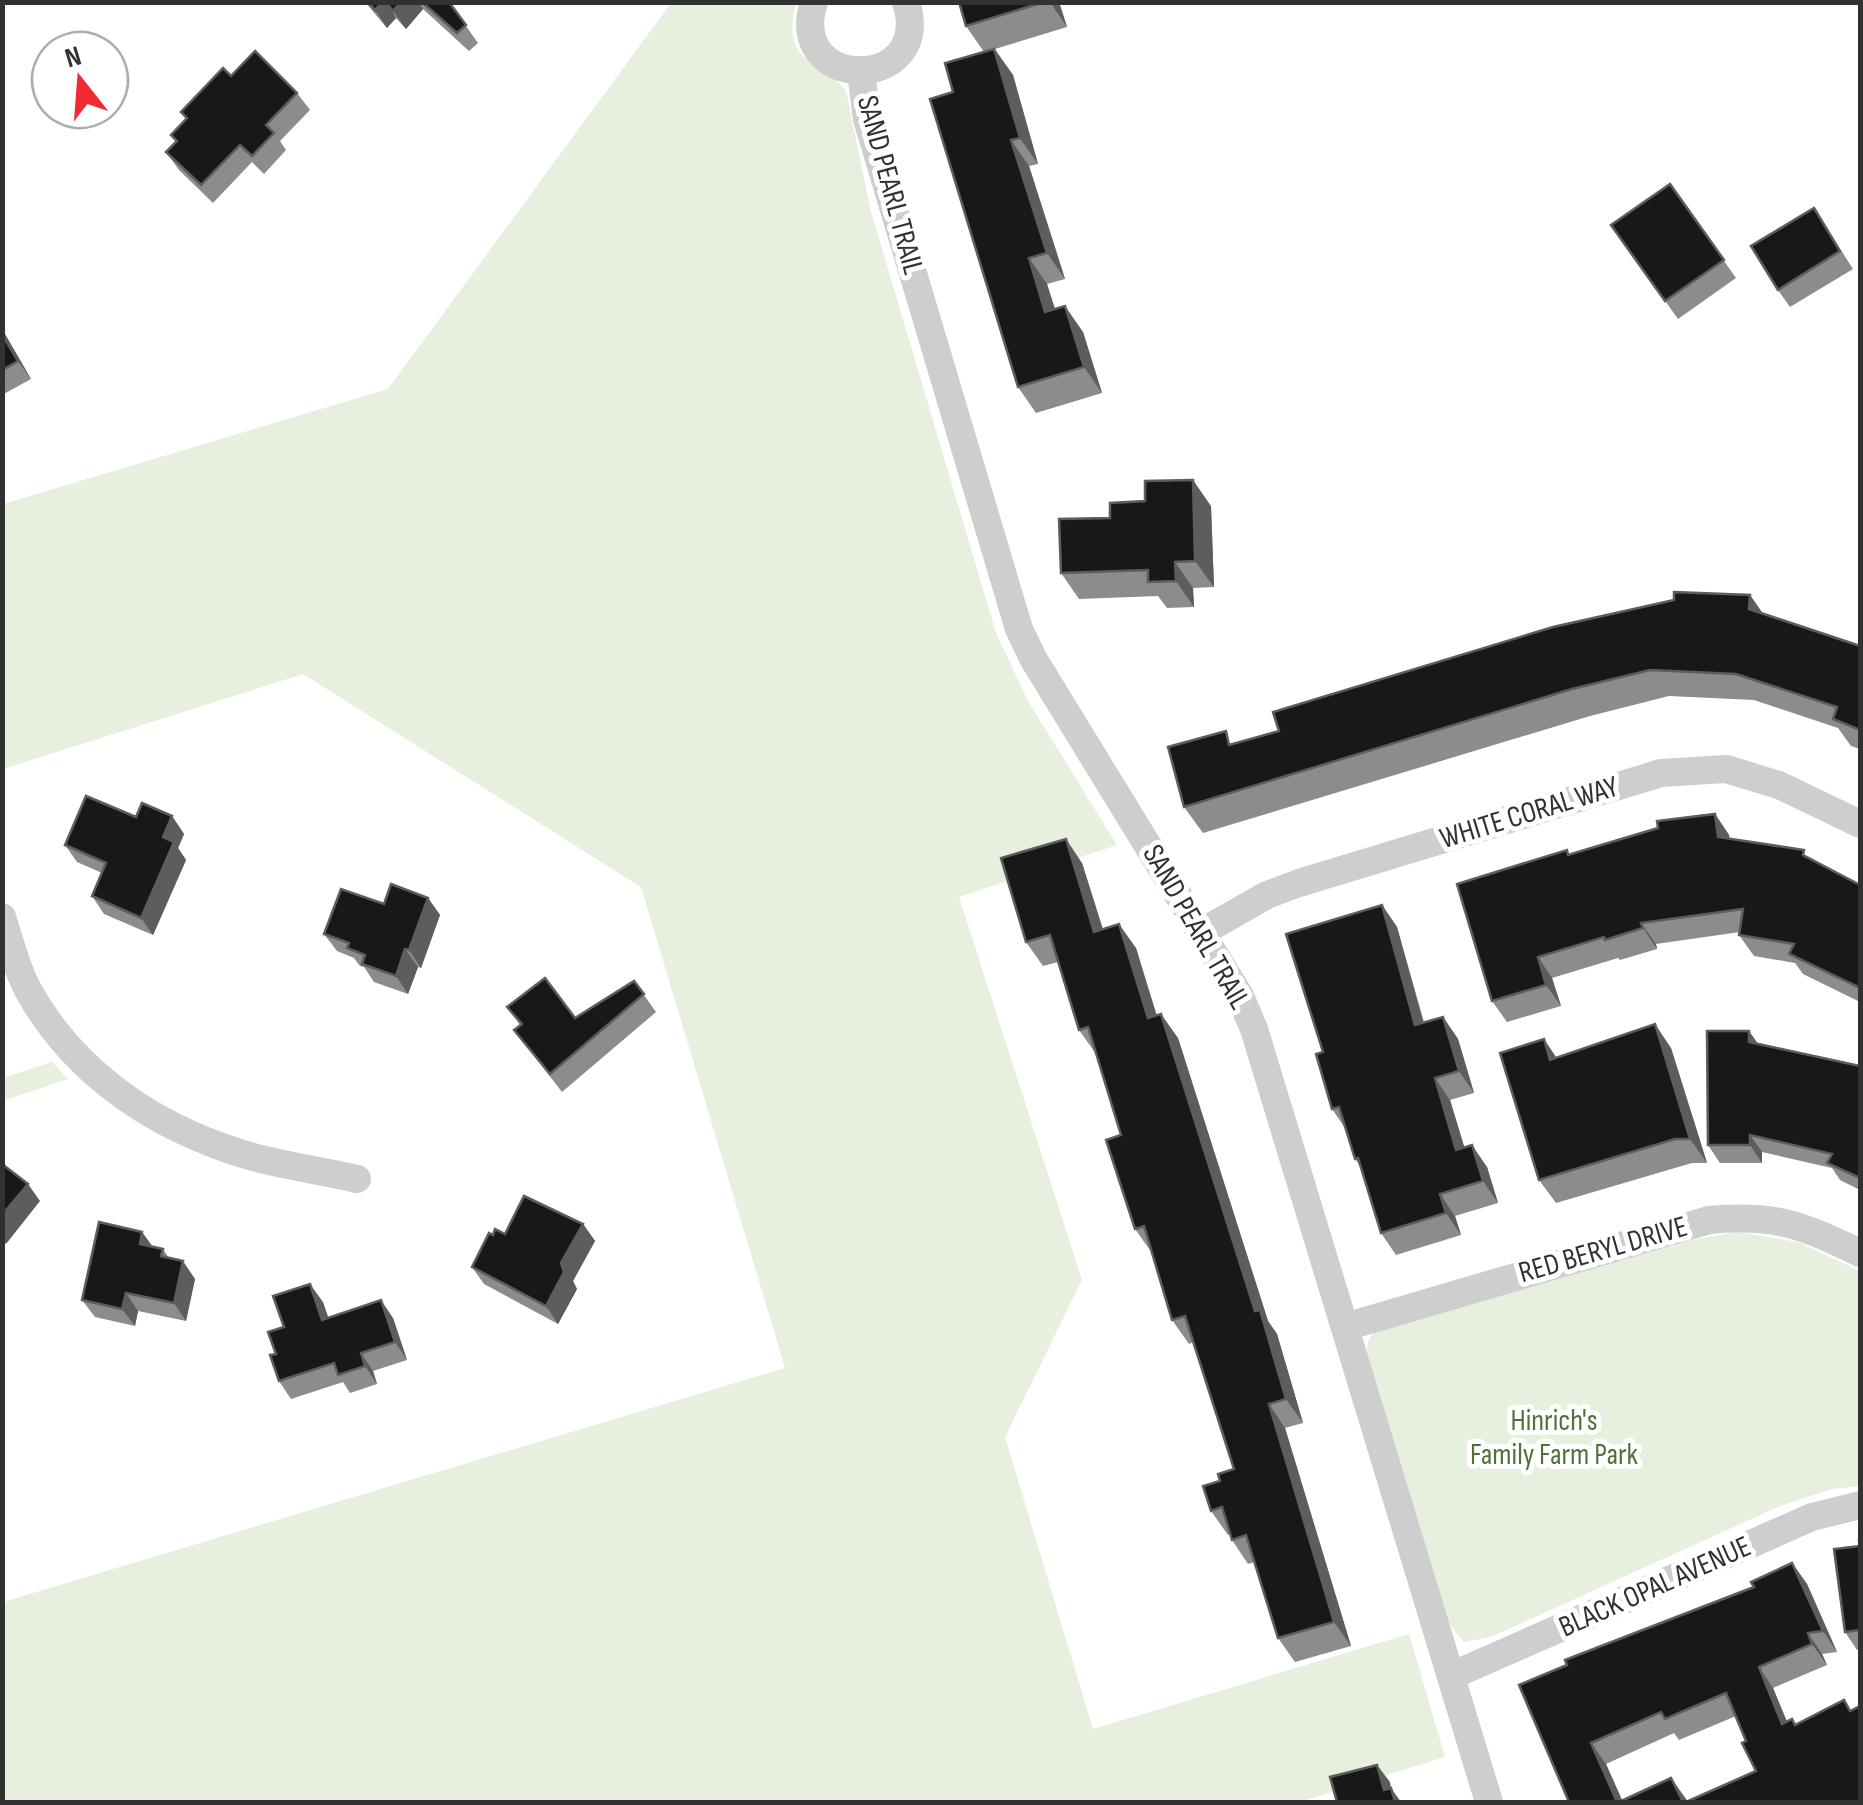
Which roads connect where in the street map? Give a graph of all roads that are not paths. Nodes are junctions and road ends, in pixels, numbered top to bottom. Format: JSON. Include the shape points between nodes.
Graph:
{"nodes":[{"id":1,"x":814,"y":2,"type":"edge"},
{"id":2,"x":906,"y":2,"type":"edge"},
{"id":3,"x":861,"y":72,"type":"junction"},
{"id":4,"x":1860,"y":824,"type":"edge"},
{"id":5,"x":2,"y":917,"type":"edge"},
{"id":6,"x":1202,"y":932,"type":"junction"},
{"id":7,"x":357,"y":1180,"type":"dead end"},
{"id":8,"x":1860,"y":1254,"type":"edge"},
{"id":9,"x":1346,"y":1327,"type":"junction"},
{"id":10,"x":1860,"y":1505,"type":"edge"},
{"id":11,"x":1451,"y":1676,"type":"junction"},
{"id":12,"x":1489,"y":1802,"type":"edge"}],
"edges":[{"from":1,"to":3,"type":"street","name":"SAND PEARL TRAIL","via":[[817,48],[844,70]]},
{"from":2,"to":3,"type":"street","name":"SAND PEARL TRAIL","via":[[910,21],[902,50],[891,62]]},
{"from":3,"to":6,"type":"street","name":"SAND PEARL TRAIL","via":[[867,119],[1020,629]]},
{"from":4,"to":6,"type":"street","name":"WHITE CORAL WAY","via":[[1779,785],[1726,769],[1660,774],[1300,883]]},
{"from":5,"to":7,"type":"street","via":[[26,986],[54,1032],[97,1076],[157,1120],[224,1148]]},
{"from":6,"to":9,"type":"street","name":"SAND PEARL TRAIL","via":[[1254,1029]]},
{"from":8,"to":9,"type":"street","name":"RED BERYL DRIVE","via":[[1786,1221],[1709,1220]]},
{"from":9,"to":11,"type":"street","name":"SAND PEARL TRAIL"},
{"from":10,"to":11,"type":"street","name":"BLACK OPAL AVENUE","via":[[1800,1522]]},
{"from":11,"to":12,"type":"street","name":"SAND PEARL TRAIL"}]}
